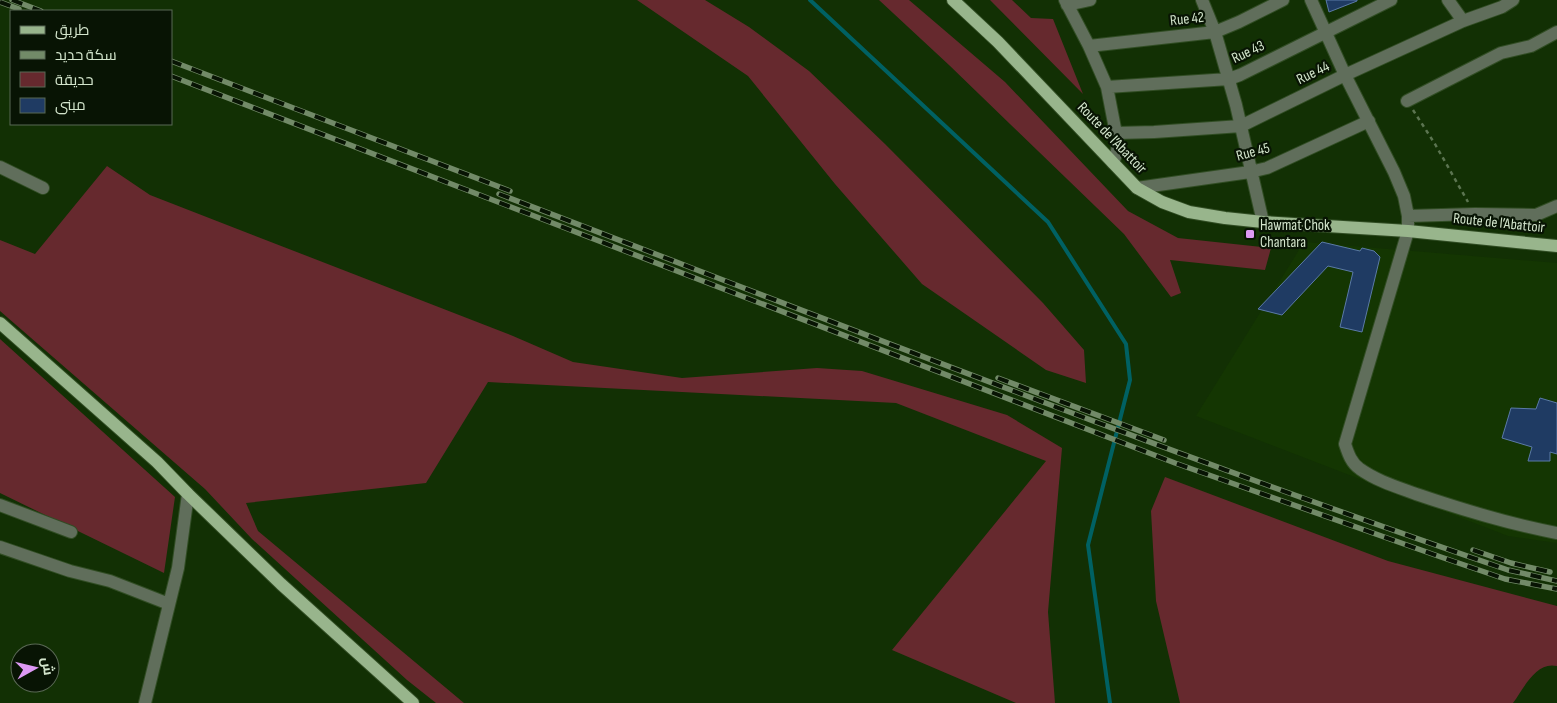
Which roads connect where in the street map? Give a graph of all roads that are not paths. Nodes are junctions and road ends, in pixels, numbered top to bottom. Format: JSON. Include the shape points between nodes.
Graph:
{"nodes":[{"id":1,"x":952,"y":0,"type":"edge"},
{"id":2,"x":1090,"y":0,"type":"edge"},
{"id":3,"x":1202,"y":0,"type":"edge"},
{"id":4,"x":1283,"y":0,"type":"edge"},
{"id":5,"x":1311,"y":0,"type":"edge"},
{"id":6,"x":1391,"y":0,"type":"edge"},
{"id":7,"x":1448,"y":0,"type":"edge"},
{"id":8,"x":1513,"y":0,"type":"edge"},
{"id":9,"x":1066,"y":3,"type":"edge"},
{"id":10,"x":1463,"y":21,"type":"junction"},
{"id":11,"x":1215,"y":32,"type":"junction"},
{"id":12,"x":1325,"y":32,"type":"junction"},
{"id":13,"x":1557,"y":32,"type":"edge"},
{"id":14,"x":1088,"y":46,"type":"junction"},
{"id":15,"x":1345,"y":75,"type":"junction"},
{"id":16,"x":1229,"y":78,"type":"junction"},
{"id":17,"x":1107,"y":87,"type":"junction"},
{"id":18,"x":1407,"y":100,"type":"road end"},
{"id":19,"x":1368,"y":121,"type":"junction"},
{"id":20,"x":1241,"y":126,"type":"junction"},
{"id":21,"x":1116,"y":132,"type":"junction"},
{"id":22,"x":1113,"y":163,"type":"junction"},
{"id":23,"x":0,"y":167,"type":"edge"},
{"id":24,"x":1250,"y":172,"type":"junction"},
{"id":25,"x":43,"y":188,"type":"dead end"},
{"id":26,"x":1138,"y":188,"type":"junction"},
{"id":27,"x":1557,"y":206,"type":"edge"},
{"id":28,"x":1408,"y":216,"type":"junction"},
{"id":29,"x":1263,"y":222,"type":"junction"},
{"id":30,"x":1408,"y":231,"type":"junction"},
{"id":31,"x":1557,"y":246,"type":"edge"},
{"id":32,"x":0,"y":323,"type":"edge"},
{"id":33,"x":188,"y":494,"type":"junction"},
{"id":34,"x":0,"y":505,"type":"edge"},
{"id":35,"x":71,"y":532,"type":"dead end"},
{"id":36,"x":1557,"y":533,"type":"edge"},
{"id":37,"x":0,"y":547,"type":"edge"},
{"id":38,"x":169,"y":604,"type":"junction"},
{"id":39,"x":145,"y":703,"type":"edge"},
{"id":40,"x":413,"y":703,"type":"edge"}],
"edges":[{"from":1,"to":22,"type":"main road","name":"Route de l’Abattoir","via":[[998,42]]},
{"from":2,"to":9,"type":"street"},
{"from":3,"to":11,"type":"street"},
{"from":4,"to":11,"type":"street","name":"Rue 42"},
{"from":5,"to":12,"type":"street"},
{"from":6,"to":12,"type":"street","name":"Rue 43"},
{"from":7,"to":10,"type":"street"},
{"from":8,"to":10,"type":"street","name":"Rue 44"},
{"from":9,"to":14,"type":"street"},
{"from":10,"to":15,"type":"street","name":"Rue 44"},
{"from":11,"to":14,"type":"street","name":"Rue 42"},
{"from":11,"to":16,"type":"street"},
{"from":12,"to":15,"type":"street"},
{"from":12,"to":16,"type":"street","name":"Rue 43"},
{"from":13,"to":18,"type":"street","via":[[1532,46],[1502,54]]},
{"from":14,"to":17,"type":"street"},
{"from":15,"to":19,"type":"street"},
{"from":15,"to":20,"type":"street","name":"Rue 44"},
{"from":16,"to":17,"type":"street","name":"Rue 43"},
{"from":16,"to":20,"type":"street"},
{"from":17,"to":21,"type":"street"},
{"from":19,"to":24,"type":"street","name":"Rue 45","via":[[1281,162]]},
{"from":19,"to":28,"type":"street","via":[[1404,196]]},
{"from":20,"to":21,"type":"street","name":"Rue 44"},
{"from":20,"to":24,"type":"street"},
{"from":21,"to":22,"type":"street","via":[[1118,151]]},
{"from":22,"to":26,"type":"main road","name":"Route de l’Abattoir"},
{"from":23,"to":25,"type":"street"},
{"from":24,"to":26,"type":"street","name":"Rue 45"},
{"from":24,"to":29,"type":"street"},
{"from":26,"to":29,"type":"main road","name":"Route de l’Abattoir","via":[[1189,212]]},
{"from":27,"to":28,"type":"street","via":[[1536,215]]},
{"from":28,"to":30,"type":"street"},
{"from":29,"to":30,"type":"main road","name":"Route de l’Abattoir"},
{"from":30,"to":31,"type":"main road","name":"Route de l’Abattoir"},
{"from":30,"to":36,"type":"street","via":[[1345,444],[1352,461],[1359,469],[1379,480],[1463,510]]},
{"from":32,"to":33,"type":"main road","via":[[157,462]]},
{"from":33,"to":38,"type":"street","via":[[178,568]]},
{"from":33,"to":40,"type":"main road","via":[[281,584]]},
{"from":34,"to":35,"type":"street"},
{"from":37,"to":38,"type":"street","via":[[110,581]]},
{"from":38,"to":39,"type":"street"}]}
